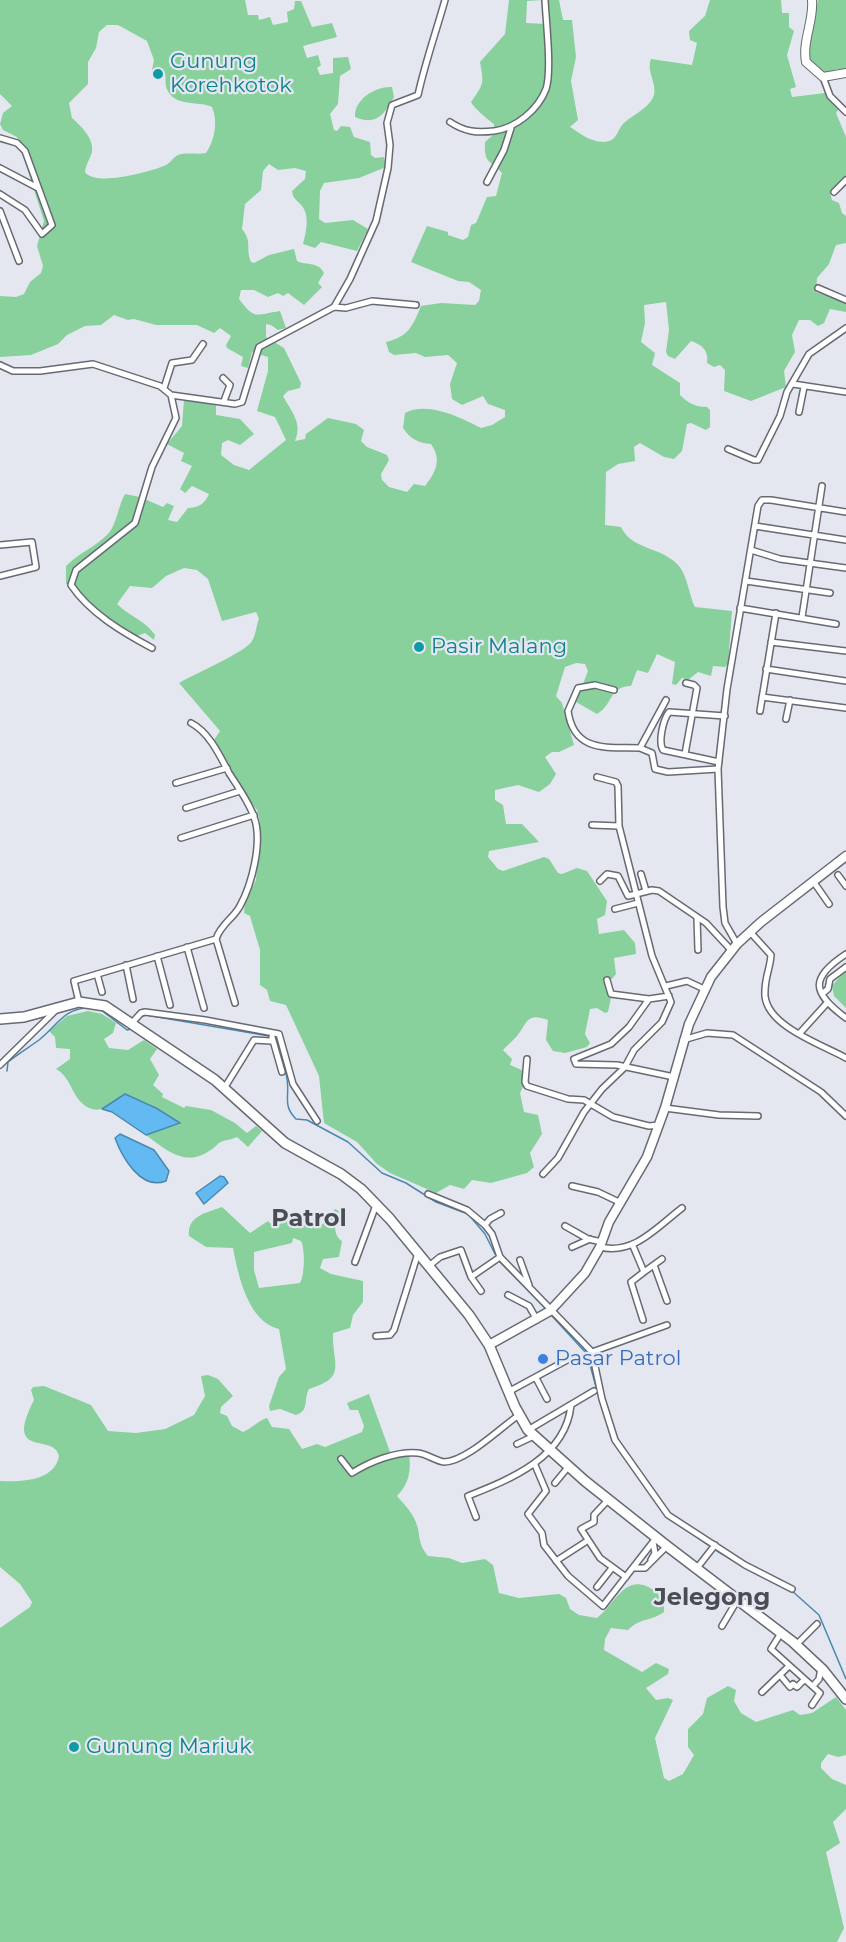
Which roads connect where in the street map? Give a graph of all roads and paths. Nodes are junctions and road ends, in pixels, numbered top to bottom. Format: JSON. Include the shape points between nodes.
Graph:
{"nodes":[{"id":1,"x":445,"y":0,"type":"edge"},
{"id":2,"x":545,"y":0,"type":"edge"},
{"id":3,"x":812,"y":0,"type":"edge"},
{"id":4,"x":846,"y":72,"type":"edge"},
{"id":5,"x":823,"y":77,"type":"junction"},
{"id":6,"x":846,"y":112,"type":"edge"},
{"id":7,"x":450,"y":122,"type":"dead end"},
{"id":8,"x":511,"y":128,"type":"junction"},
{"id":9,"x":0,"y":138,"type":"edge"},
{"id":10,"x":0,"y":168,"type":"edge"},
{"id":11,"x":846,"y":180,"type":"edge"},
{"id":12,"x":488,"y":182,"type":"dead end"},
{"id":13,"x":38,"y":188,"type":"junction"},
{"id":14,"x":834,"y":192,"type":"dead end"},
{"id":15,"x":0,"y":194,"type":"edge"},
{"id":16,"x":0,"y":212,"type":"edge"},
{"id":17,"x":2,"y":227,"type":"edge"},
{"id":18,"x":19,"y":261,"type":"dead end"},
{"id":19,"x":818,"y":288,"type":"dead end"},
{"id":20,"x":846,"y":300,"type":"edge"},
{"id":21,"x":416,"y":304,"type":"dead end"},
{"id":22,"x":334,"y":307,"type":"junction"},
{"id":23,"x":846,"y":328,"type":"edge"},
{"id":24,"x":203,"y":344,"type":"dead end"},
{"id":25,"x":0,"y":365,"type":"edge"},
{"id":26,"x":223,"y":378,"type":"dead end"},
{"id":27,"x":793,"y":384,"type":"junction"},
{"id":28,"x":804,"y":387,"type":"junction"},
{"id":29,"x":164,"y":388,"type":"junction"},
{"id":30,"x":846,"y":392,"type":"edge"},
{"id":31,"x":171,"y":394,"type":"junction"},
{"id":32,"x":224,"y":401,"type":"junction"},
{"id":33,"x":799,"y":412,"type":"dead end"},
{"id":34,"x":728,"y":449,"type":"dead end"},
{"id":35,"x":822,"y":486,"type":"dead end"},
{"id":36,"x":820,"y":508,"type":"junction"},
{"id":37,"x":846,"y":512,"type":"edge"},
{"id":38,"x":754,"y":526,"type":"junction"},
{"id":39,"x":814,"y":535,"type":"junction"},
{"id":40,"x":846,"y":540,"type":"edge"},
{"id":41,"x":0,"y":544,"type":"edge"},
{"id":42,"x":751,"y":550,"type":"junction"},
{"id":43,"x":810,"y":562,"type":"junction"},
{"id":44,"x":846,"y":568,"type":"edge"},
{"id":45,"x":0,"y":576,"type":"edge"},
{"id":46,"x":746,"y":581,"type":"junction"},
{"id":47,"x":807,"y":589,"type":"junction"},
{"id":48,"x":830,"y":593,"type":"dead end"},
{"id":49,"x":740,"y":608,"type":"junction"},
{"id":50,"x":776,"y":613,"type":"junction"},
{"id":51,"x":802,"y":617,"type":"junction"},
{"id":52,"x":836,"y":624,"type":"dead end"},
{"id":53,"x":771,"y":642,"type":"junction"},
{"id":54,"x":152,"y":648,"type":"dead end"},
{"id":55,"x":846,"y":651,"type":"edge"},
{"id":56,"x":766,"y":669,"type":"junction"},
{"id":57,"x":846,"y":681,"type":"edge"},
{"id":58,"x":686,"y":683,"type":"dead end"},
{"id":59,"x":614,"y":690,"type":"dead end"},
{"id":60,"x":762,"y":697,"type":"junction"},
{"id":61,"x":666,"y":700,"type":"dead end"},
{"id":62,"x":790,"y":700,"type":"junction"},
{"id":63,"x":846,"y":708,"type":"edge"},
{"id":64,"x":760,"y":711,"type":"dead end"},
{"id":65,"x":691,"y":714,"type":"junction"},
{"id":66,"x":725,"y":716,"type":"junction"},
{"id":67,"x":786,"y":719,"type":"dead end"},
{"id":68,"x":191,"y":723,"type":"dead end"},
{"id":69,"x":651,"y":725,"type":"junction"},
{"id":70,"x":664,"y":725,"type":"junction"},
{"id":71,"x":640,"y":748,"type":"junction"},
{"id":72,"x":685,"y":754,"type":"junction"},
{"id":73,"x":719,"y":762,"type":"junction"},
{"id":74,"x":226,"y":768,"type":"junction"},
{"id":75,"x":718,"y":769,"type":"junction"},
{"id":76,"x":597,"y":777,"type":"dead end"},
{"id":77,"x":176,"y":783,"type":"dead end"},
{"id":78,"x":240,"y":791,"type":"junction"},
{"id":79,"x":186,"y":808,"type":"dead end"},
{"id":80,"x":254,"y":815,"type":"junction"},
{"id":81,"x":592,"y":825,"type":"dead end"},
{"id":82,"x":619,"y":826,"type":"junction"},
{"id":83,"x":181,"y":838,"type":"dead end"},
{"id":84,"x":846,"y":856,"type":"edge"},
{"id":85,"x":641,"y":874,"type":"dead end"},
{"id":86,"x":838,"y":875,"type":"dead end"},
{"id":87,"x":813,"y":880,"type":"junction"},
{"id":88,"x":600,"y":881,"type":"dead end"},
{"id":89,"x":846,"y":885,"type":"edge"},
{"id":90,"x":645,"y":891,"type":"junction"},
{"id":91,"x":636,"y":894,"type":"junction"},
{"id":92,"x":638,"y":903,"type":"junction"},
{"id":93,"x":829,"y":904,"type":"dead end"},
{"id":94,"x":615,"y":909,"type":"dead end"},
{"id":95,"x":697,"y":918,"type":"junction"},
{"id":96,"x":751,"y":933,"type":"junction"},
{"id":97,"x":216,"y":939,"type":"junction"},
{"id":98,"x":187,"y":947,"type":"junction"},
{"id":99,"x":734,"y":947,"type":"junction"},
{"id":100,"x":698,"y":950,"type":"dead end"},
{"id":101,"x":846,"y":954,"type":"edge"},
{"id":102,"x":157,"y":956,"type":"junction"},
{"id":103,"x":126,"y":965,"type":"junction"},
{"id":104,"x":846,"y":966,"type":"edge"},
{"id":105,"x":97,"y":974,"type":"junction"},
{"id":106,"x":607,"y":980,"type":"dead end"},
{"id":107,"x":666,"y":986,"type":"junction"},
{"id":108,"x":704,"y":989,"type":"junction"},
{"id":109,"x":102,"y":992,"type":"dead end"},
{"id":110,"x":822,"y":994,"type":"junction"},
{"id":111,"x":669,"y":996,"type":"junction"},
{"id":112,"x":133,"y":999,"type":"dead end"},
{"id":113,"x":649,"y":999,"type":"junction"},
{"id":114,"x":79,"y":1002,"type":"junction"},
{"id":115,"x":235,"y":1003,"type":"dead end"},
{"id":116,"x":826,"y":1004,"type":"junction"},
{"id":117,"x":170,"y":1005,"type":"dead end"},
{"id":118,"x":59,"y":1007,"type":"junction"},
{"id":119,"x":204,"y":1008,"type":"dead end"},
{"id":120,"x":846,"y":1017,"type":"edge"},
{"id":121,"x":0,"y":1019,"type":"edge"},
{"id":122,"x":131,"y":1024,"type":"junction"},
{"id":123,"x":800,"y":1034,"type":"junction"},
{"id":124,"x":275,"y":1037,"type":"junction"},
{"id":125,"x":683,"y":1040,"type":"junction"},
{"id":126,"x":846,"y":1058,"type":"edge"},
{"id":127,"x":527,"y":1059,"type":"dead end"},
{"id":128,"x":0,"y":1065,"type":"edge"},
{"id":129,"x":625,"y":1067,"type":"junction"},
{"id":130,"x":282,"y":1072,"type":"dead end"},
{"id":131,"x":674,"y":1077,"type":"junction"},
{"id":132,"x":225,"y":1087,"type":"junction"},
{"id":133,"x":592,"y":1105,"type":"junction"},
{"id":134,"x":665,"y":1108,"type":"junction"},
{"id":135,"x":758,"y":1116,"type":"dead end"},
{"id":136,"x":846,"y":1116,"type":"edge"},
{"id":137,"x":317,"y":1121,"type":"dead end"},
{"id":138,"x":659,"y":1125,"type":"junction"},
{"id":139,"x":543,"y":1173,"type":"dead end"},
{"id":140,"x":572,"y":1186,"type":"dead end"},
{"id":141,"x":428,"y":1194,"type":"dead end"},
{"id":142,"x":622,"y":1204,"type":"junction"},
{"id":143,"x":376,"y":1205,"type":"junction"},
{"id":144,"x":682,"y":1208,"type":"dead end"},
{"id":145,"x":501,"y":1213,"type":"dead end"},
{"id":146,"x":485,"y":1226,"type":"junction"},
{"id":147,"x":565,"y":1226,"type":"dead end"},
{"id":148,"x":590,"y":1239,"type":"junction"},
{"id":149,"x":601,"y":1244,"type":"junction"},
{"id":150,"x":633,"y":1246,"type":"junction"},
{"id":151,"x":572,"y":1247,"type":"dead end"},
{"id":152,"x":418,"y":1253,"type":"junction"},
{"id":153,"x":500,"y":1257,"type":"junction"},
{"id":154,"x":662,"y":1259,"type":"dead end"},
{"id":155,"x":520,"y":1260,"type":"dead end"},
{"id":156,"x":355,"y":1262,"type":"dead end"},
{"id":157,"x":654,"y":1265,"type":"junction"},
{"id":158,"x":429,"y":1266,"type":"junction"},
{"id":159,"x":644,"y":1272,"type":"junction"},
{"id":160,"x":471,"y":1277,"type":"junction"},
{"id":161,"x":530,"y":1289,"type":"junction"},
{"id":162,"x":481,"y":1290,"type":"dead end"},
{"id":163,"x":508,"y":1295,"type":"dead end"},
{"id":164,"x":667,"y":1301,"type":"dead end"},
{"id":165,"x":549,"y":1311,"type":"junction"},
{"id":166,"x":537,"y":1320,"type":"junction"},
{"id":167,"x":644,"y":1320,"type":"dead end"},
{"id":168,"x":667,"y":1325,"type":"dead end"},
{"id":169,"x":376,"y":1336,"type":"dead end"},
{"id":170,"x":489,"y":1345,"type":"junction"},
{"id":171,"x":592,"y":1352,"type":"junction"},
{"id":172,"x":567,"y":1359,"type":"dead end"},
{"id":173,"x":536,"y":1378,"type":"junction"},
{"id":174,"x":594,"y":1391,"type":"dead end"},
{"id":175,"x":508,"y":1392,"type":"junction"},
{"id":176,"x":546,"y":1399,"type":"dead end"},
{"id":177,"x":571,"y":1405,"type":"junction"},
{"id":178,"x":519,"y":1415,"type":"junction"},
{"id":179,"x":531,"y":1433,"type":"junction"},
{"id":180,"x":517,"y":1444,"type":"dead end"},
{"id":181,"x":549,"y":1450,"type":"junction"},
{"id":182,"x":341,"y":1459,"type":"dead end"},
{"id":183,"x":535,"y":1465,"type":"junction"},
{"id":184,"x":569,"y":1466,"type":"junction"},
{"id":185,"x":555,"y":1484,"type":"dead end"},
{"id":186,"x":609,"y":1499,"type":"junction"},
{"id":187,"x":476,"y":1517,"type":"dead end"},
{"id":188,"x":655,"y":1540,"type":"junction"},
{"id":189,"x":588,"y":1541,"type":"junction"},
{"id":190,"x":715,"y":1545,"type":"junction"},
{"id":191,"x":667,"y":1546,"type":"junction"},
{"id":192,"x":556,"y":1561,"type":"junction"},
{"id":193,"x":651,"y":1563,"type":"junction"},
{"id":194,"x":612,"y":1568,"type":"junction"},
{"id":195,"x":634,"y":1568,"type":"junction"},
{"id":196,"x":697,"y":1568,"type":"junction"},
{"id":197,"x":626,"y":1577,"type":"junction"},
{"id":198,"x":597,"y":1587,"type":"dead end"},
{"id":199,"x":792,"y":1589,"type":"dead end"},
{"id":200,"x":738,"y":1599,"type":"junction"},
{"id":201,"x":817,"y":1624,"type":"dead end"},
{"id":202,"x":722,"y":1626,"type":"dead end"},
{"id":203,"x":781,"y":1633,"type":"junction"},
{"id":204,"x":796,"y":1645,"type":"junction"},
{"id":205,"x":789,"y":1666,"type":"junction"},
{"id":206,"x":821,"y":1668,"type":"junction"},
{"id":207,"x":780,"y":1675,"type":"junction"},
{"id":208,"x":804,"y":1680,"type":"junction"},
{"id":209,"x":813,"y":1686,"type":"junction"},
{"id":210,"x":762,"y":1692,"type":"dead end"},
{"id":211,"x":846,"y":1699,"type":"edge"},
{"id":212,"x":812,"y":1705,"type":"dead end"}],
"edges":[{"from":1,"to":22,"type":"street","via":[[418,95],[393,105],[387,123],[388,168],[376,221]]},
{"from":2,"to":8,"type":"street","via":[[546,88],[532,109]]},
{"from":3,"to":5,"type":"street","via":[[805,56],[810,68]]},
{"from":4,"to":5,"type":"street"},
{"from":5,"to":6,"type":"street","via":[[830,96]]},
{"from":7,"to":8,"type":"street","via":[[480,133]]},
{"from":8,"to":12,"type":"street"},
{"from":9,"to":13,"type":"street","via":[[17,143],[25,151]]},
{"from":10,"to":13,"type":"street"},
{"from":11,"to":14,"type":"street"},
{"from":13,"to":15,"type":"street","via":[[52,225],[42,234],[25,210]]},
{"from":16,"to":17,"type":"street"},
{"from":17,"to":18,"type":"street"},
{"from":19,"to":20,"type":"street"},
{"from":21,"to":22,"type":"street","via":[[372,301]]},
{"from":22,"to":32,"type":"street","via":[[259,347],[242,402]]},
{"from":23,"to":27,"type":"street","via":[[815,348]]},
{"from":24,"to":29,"type":"street","via":[[192,360],[172,363]]},
{"from":25,"to":29,"type":"street","via":[[13,371],[40,371],[93,364]]},
{"from":26,"to":32,"type":"street","via":[[230,385]]},
{"from":27,"to":28,"type":"street"},
{"from":27,"to":34,"type":"street","via":[[758,460]]},
{"from":28,"to":30,"type":"street"},
{"from":28,"to":33,"type":"street"},
{"from":29,"to":31,"type":"street"},
{"from":31,"to":32,"type":"street"},
{"from":31,"to":54,"type":"street","via":[[176,418],[152,467],[135,523],[76,570],[71,585],[81,600]]},
{"from":35,"to":36,"type":"street"},
{"from":36,"to":37,"type":"street"},
{"from":36,"to":38,"type":"street","via":[[763,500]]},
{"from":36,"to":39,"type":"street"},
{"from":38,"to":39,"type":"street"},
{"from":38,"to":42,"type":"street"},
{"from":39,"to":40,"type":"street"},
{"from":39,"to":43,"type":"street"},
{"from":41,"to":45,"type":"street","via":[[32,542],[36,567]]},
{"from":42,"to":43,"type":"street","via":[[780,559]]},
{"from":42,"to":46,"type":"street"},
{"from":43,"to":44,"type":"street"},
{"from":43,"to":47,"type":"street"},
{"from":46,"to":47,"type":"street"},
{"from":46,"to":49,"type":"street"},
{"from":47,"to":48,"type":"street"},
{"from":47,"to":51,"type":"street"},
{"from":49,"to":50,"type":"street"},
{"from":49,"to":66,"type":"street"},
{"from":50,"to":51,"type":"street"},
{"from":50,"to":53,"type":"street"},
{"from":51,"to":52,"type":"street"},
{"from":53,"to":55,"type":"street"},
{"from":53,"to":56,"type":"street"},
{"from":56,"to":57,"type":"street"},
{"from":56,"to":60,"type":"street"},
{"from":58,"to":65,"type":"street","via":[[696,688]]},
{"from":59,"to":71,"type":"street","via":[[578,688],[568,711],[575,735],[608,748]]},
{"from":60,"to":62,"type":"street"},
{"from":60,"to":64,"type":"street"},
{"from":61,"to":69,"type":"street"},
{"from":62,"to":63,"type":"street"},
{"from":62,"to":67,"type":"street"},
{"from":65,"to":66,"type":"street"},
{"from":65,"to":70,"type":"street","via":[[669,712]]},
{"from":65,"to":72,"type":"street"},
{"from":66,"to":73,"type":"street"},
{"from":68,"to":74,"type":"street","via":[[205,734]]},
{"from":69,"to":70,"type":"street"},
{"from":69,"to":71,"type":"street"},
{"from":70,"to":72,"type":"street","via":[[661,749]]},
{"from":71,"to":75,"type":"street","via":[[652,753],[657,771]]},
{"from":72,"to":73,"type":"street"},
{"from":73,"to":75,"type":"street"},
{"from":74,"to":77,"type":"street"},
{"from":74,"to":78,"type":"street"},
{"from":75,"to":99,"type":"street","via":[[723,907]]},
{"from":76,"to":82,"type":"street","via":[[618,786]]},
{"from":78,"to":79,"type":"street"},
{"from":78,"to":80,"type":"street"},
{"from":80,"to":83,"type":"street"},
{"from":80,"to":97,"type":"street","via":[[256,848],[246,893],[220,927]]},
{"from":81,"to":82,"type":"street"},
{"from":82,"to":91,"type":"street"},
{"from":84,"to":87,"type":"main road"},
{"from":85,"to":90,"type":"street"},
{"from":86,"to":89,"type":"street"},
{"from":87,"to":93,"type":"street"},
{"from":87,"to":96,"type":"main road"},
{"from":88,"to":91,"type":"street","via":[[607,874],[614,874],[626,895]]},
{"from":90,"to":91,"type":"street"},
{"from":90,"to":95,"type":"street","via":[[656,890]]},
{"from":91,"to":92,"type":"street"},
{"from":92,"to":94,"type":"street"},
{"from":92,"to":107,"type":"street","via":[[657,971]]},
{"from":95,"to":99,"type":"street"},
{"from":95,"to":100,"type":"street"},
{"from":96,"to":99,"type":"main road"},
{"from":96,"to":123,"type":"street","via":[[771,955],[765,974],[768,1007],[786,1027]]},
{"from":97,"to":98,"type":"street"},
{"from":97,"to":115,"type":"street"},
{"from":98,"to":102,"type":"street"},
{"from":98,"to":119,"type":"street"},
{"from":99,"to":108,"type":"main road"},
{"from":101,"to":110,"type":"street","via":[[826,967],[820,984]]},
{"from":102,"to":103,"type":"street"},
{"from":102,"to":117,"type":"street"},
{"from":103,"to":105,"type":"street"},
{"from":103,"to":112,"type":"street"},
{"from":104,"to":110,"type":"street","via":[[830,979]]},
{"from":105,"to":109,"type":"street"},
{"from":105,"to":114,"type":"street","via":[[74,981]]},
{"from":106,"to":113,"type":"street","via":[[611,994]]},
{"from":107,"to":108,"type":"street","via":[[687,981]]},
{"from":107,"to":111,"type":"street"},
{"from":108,"to":125,"type":"main road"},
{"from":110,"to":116,"type":"street"},
{"from":111,"to":113,"type":"street"},
{"from":111,"to":129,"type":"street","via":[[667,1014],[634,1050]]},
{"from":113,"to":129,"type":"street","via":[[611,1044],[574,1059],[576,1064]]},
{"from":114,"to":118,"type":"highway"},
{"from":114,"to":122,"type":"highway","via":[[105,1006]]},
{"from":116,"to":120,"type":"street"},
{"from":116,"to":123,"type":"street"},
{"from":118,"to":121,"type":"highway"},
{"from":118,"to":128,"type":"street"},
{"from":122,"to":124,"type":"street","via":[[145,1012]]},
{"from":122,"to":132,"type":"highway"},
{"from":123,"to":126,"type":"street"},
{"from":124,"to":130,"type":"street"},
{"from":124,"to":132,"type":"street","via":[[254,1040]]},
{"from":124,"to":137,"type":"street","via":[[293,1084]]},
{"from":125,"to":131,"type":"main road"},
{"from":125,"to":136,"type":"street","via":[[707,1033],[733,1035],[821,1092]]},
{"from":127,"to":133,"type":"street","via":[[527,1086]]},
{"from":129,"to":131,"type":"street"},
{"from":129,"to":133,"type":"street"},
{"from":131,"to":134,"type":"main road"},
{"from":132,"to":143,"type":"highway","via":[[285,1143],[347,1178]]},
{"from":133,"to":138,"type":"street","via":[[613,1117]]},
{"from":133,"to":139,"type":"street","via":[[558,1158]]},
{"from":134,"to":135,"type":"street"},
{"from":134,"to":138,"type":"main road"},
{"from":138,"to":142,"type":"main road"},
{"from":140,"to":142,"type":"street","via":[[598,1192]]},
{"from":141,"to":146,"type":"street","via":[[467,1210]]},
{"from":142,"to":149,"type":"main road","via":[[609,1222]]},
{"from":143,"to":152,"type":"highway"},
{"from":143,"to":156,"type":"street"},
{"from":144,"to":150,"type":"street"},
{"from":145,"to":146,"type":"street"},
{"from":146,"to":153,"type":"street"},
{"from":147,"to":148,"type":"street"},
{"from":148,"to":149,"type":"street"},
{"from":148,"to":151,"type":"street"},
{"from":149,"to":150,"type":"street","via":[[622,1250]]},
{"from":149,"to":165,"type":"main road","via":[[576,1286]]},
{"from":150,"to":159,"type":"street"},
{"from":152,"to":158,"type":"highway"},
{"from":152,"to":169,"type":"street","via":[[394,1330],[390,1335]]},
{"from":153,"to":160,"type":"street"},
{"from":153,"to":161,"type":"street"},
{"from":154,"to":157,"type":"street"},
{"from":155,"to":161,"type":"street"},
{"from":157,"to":159,"type":"street"},
{"from":157,"to":164,"type":"street"},
{"from":158,"to":160,"type":"street","via":[[440,1257],[461,1250]]},
{"from":158,"to":170,"type":"highway","via":[[453,1292]]},
{"from":159,"to":167,"type":"street","via":[[631,1282]]},
{"from":160,"to":162,"type":"street"},
{"from":161,"to":165,"type":"street"},
{"from":163,"to":166,"type":"street","via":[[529,1306]]},
{"from":165,"to":166,"type":"main road"},
{"from":165,"to":171,"type":"street"},
{"from":166,"to":170,"type":"main road"},
{"from":168,"to":171,"type":"street"},
{"from":170,"to":175,"type":"highway"},
{"from":171,"to":190,"type":"street","via":[[602,1399],[621,1450],[668,1515]]},
{"from":172,"to":173,"type":"street"},
{"from":173,"to":175,"type":"street"},
{"from":173,"to":176,"type":"street"},
{"from":174,"to":177,"type":"street"},
{"from":175,"to":178,"type":"highway"},
{"from":177,"to":179,"type":"street"},
{"from":177,"to":181,"type":"street","via":[[569,1422]]},
{"from":178,"to":179,"type":"highway"},
{"from":178,"to":182,"type":"street","via":[[476,1447],[445,1462],[415,1453],[370,1462],[352,1473]]},
{"from":179,"to":180,"type":"street"},
{"from":179,"to":181,"type":"highway"},
{"from":181,"to":183,"type":"street"},
{"from":181,"to":184,"type":"highway"},
{"from":183,"to":187,"type":"street","via":[[468,1496]]},
{"from":183,"to":192,"type":"street","via":[[546,1491],[528,1515],[543,1533],[543,1544]]},
{"from":184,"to":185,"type":"street"},
{"from":184,"to":186,"type":"highway"},
{"from":186,"to":188,"type":"highway"},
{"from":186,"to":189,"type":"street","via":[[594,1515],[594,1522],[581,1528]]},
{"from":188,"to":191,"type":"highway"},
{"from":188,"to":193,"type":"street"},
{"from":188,"to":195,"type":"street"},
{"from":189,"to":192,"type":"street"},
{"from":189,"to":194,"type":"street"},
{"from":190,"to":196,"type":"street"},
{"from":190,"to":199,"type":"street"},
{"from":191,"to":193,"type":"street"},
{"from":191,"to":196,"type":"highway"},
{"from":192,"to":197,"type":"street","via":[[589,1597],[603,1606]]},
{"from":193,"to":195,"type":"street","via":[[639,1570]]},
{"from":194,"to":197,"type":"street"},
{"from":194,"to":198,"type":"street"},
{"from":195,"to":197,"type":"street"},
{"from":196,"to":200,"type":"highway"},
{"from":200,"to":202,"type":"street"},
{"from":200,"to":203,"type":"highway"},
{"from":201,"to":204,"type":"street"},
{"from":203,"to":204,"type":"highway"},
{"from":203,"to":205,"type":"street","via":[[771,1649]]},
{"from":204,"to":206,"type":"highway"},
{"from":205,"to":207,"type":"street"},
{"from":205,"to":208,"type":"street"},
{"from":206,"to":209,"type":"street"},
{"from":206,"to":211,"type":"highway"},
{"from":207,"to":208,"type":"street","via":[[790,1687],[797,1687]]},
{"from":207,"to":210,"type":"street"},
{"from":208,"to":209,"type":"street"},
{"from":209,"to":212,"type":"street","via":[[820,1694]]}]}
